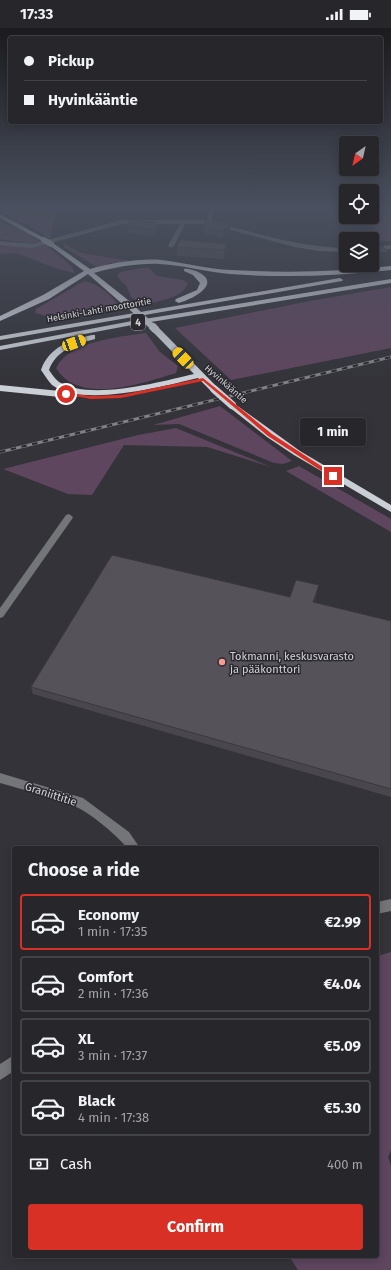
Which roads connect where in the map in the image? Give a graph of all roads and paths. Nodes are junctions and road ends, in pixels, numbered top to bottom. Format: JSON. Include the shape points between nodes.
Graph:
{"nodes":[{"id":1,"x":75,"y":265,"type":"edge"},
{"id":2,"x":79,"y":265,"type":"edge"},
{"id":3,"x":120,"y":265,"type":"edge"},
{"id":4,"x":174,"y":265,"type":"edge"},
{"id":5,"x":391,"y":268,"type":"edge"},
{"id":6,"x":89,"y":272,"type":"junction"},
{"id":7,"x":391,"y":272,"type":"edge"},
{"id":8,"x":72,"y":280,"type":"junction"},
{"id":9,"x":100,"y":281,"type":"junction"},
{"id":10,"x":391,"y":281,"type":"edge"},
{"id":11,"x":240,"y":306,"type":"junction"},
{"id":12,"x":0,"y":319,"type":"edge"},
{"id":13,"x":51,"y":328,"type":"junction"},
{"id":14,"x":0,"y":338,"type":"edge"},
{"id":15,"x":0,"y":348,"type":"edge"},
{"id":16,"x":201,"y":377,"type":"junction"},
{"id":17,"x":0,"y":388,"type":"edge"},
{"id":18,"x":391,"y":510,"type":"edge"},
{"id":19,"x":69,"y":517,"type":"dead end"},
{"id":20,"x":0,"y":615,"type":"edge"},
{"id":21,"x":0,"y":778,"type":"edge"},
{"id":22,"x":132,"y":846,"type":"edge"},
{"id":23,"x":391,"y":905,"type":"edge"},
{"id":24,"x":379,"y":908,"type":"edge"},
{"id":25,"x":12,"y":1064,"type":"edge"},
{"id":26,"x":0,"y":1073,"type":"edge"}],
"edges":[{"from":1,"to":8,"type":"highway","via":[[79,270]]},
{"from":2,"to":6,"type":"highway","name":"Hyvinkääntie"},
{"from":3,"to":6,"type":"highway"},
{"from":4,"to":5,"type":"highway","via":[[279,275],[345,273]]},
{"from":6,"to":8,"type":"highway"},
{"from":6,"to":9,"type":"highway","name":"Hyvinkääntie"},
{"from":7,"to":13,"type":"highway","name":"Helsinki-Lahti moottoritie","number":"4"},
{"from":8,"to":12,"type":"highway","via":[[30,306]]},
{"from":9,"to":13,"type":"highway","via":[[101,274],[107,271],[137,265],[159,265],[191,271],[200,277],[204,284],[201,291],[184,300]]},
{"from":9,"to":16,"type":"highway","name":"Hyvinkääntie","bridge":true,"via":[[155,329]]},
{"from":10,"to":11,"type":"highway","name":"Helsinki-Lahti moottoritie","number":"4"},
{"from":11,"to":15,"type":"highway","name":"Helsinki-Lahti moottoritie","number":"4"},
{"from":11,"to":16,"type":"highway","via":[[88,338],[56,352],[49,358],[44,370],[59,386],[92,393],[140,389]]},
{"from":13,"to":14,"type":"highway","name":"Helsinki-Lahti moottoritie","number":"4"},
{"from":16,"to":17,"type":"highway","via":[[149,392],[105,398]]},
{"from":16,"to":18,"type":"highway","name":"Hyvinkääntie","bridge":true,"via":[[270,435]]},
{"from":19,"to":20,"type":"street"},
{"from":21,"to":22,"type":"street","name":"Graniittitie","via":[[79,802],[108,822]]},
{"from":23,"to":24,"type":"street"},
{"from":25,"to":26,"type":"street"}]}
